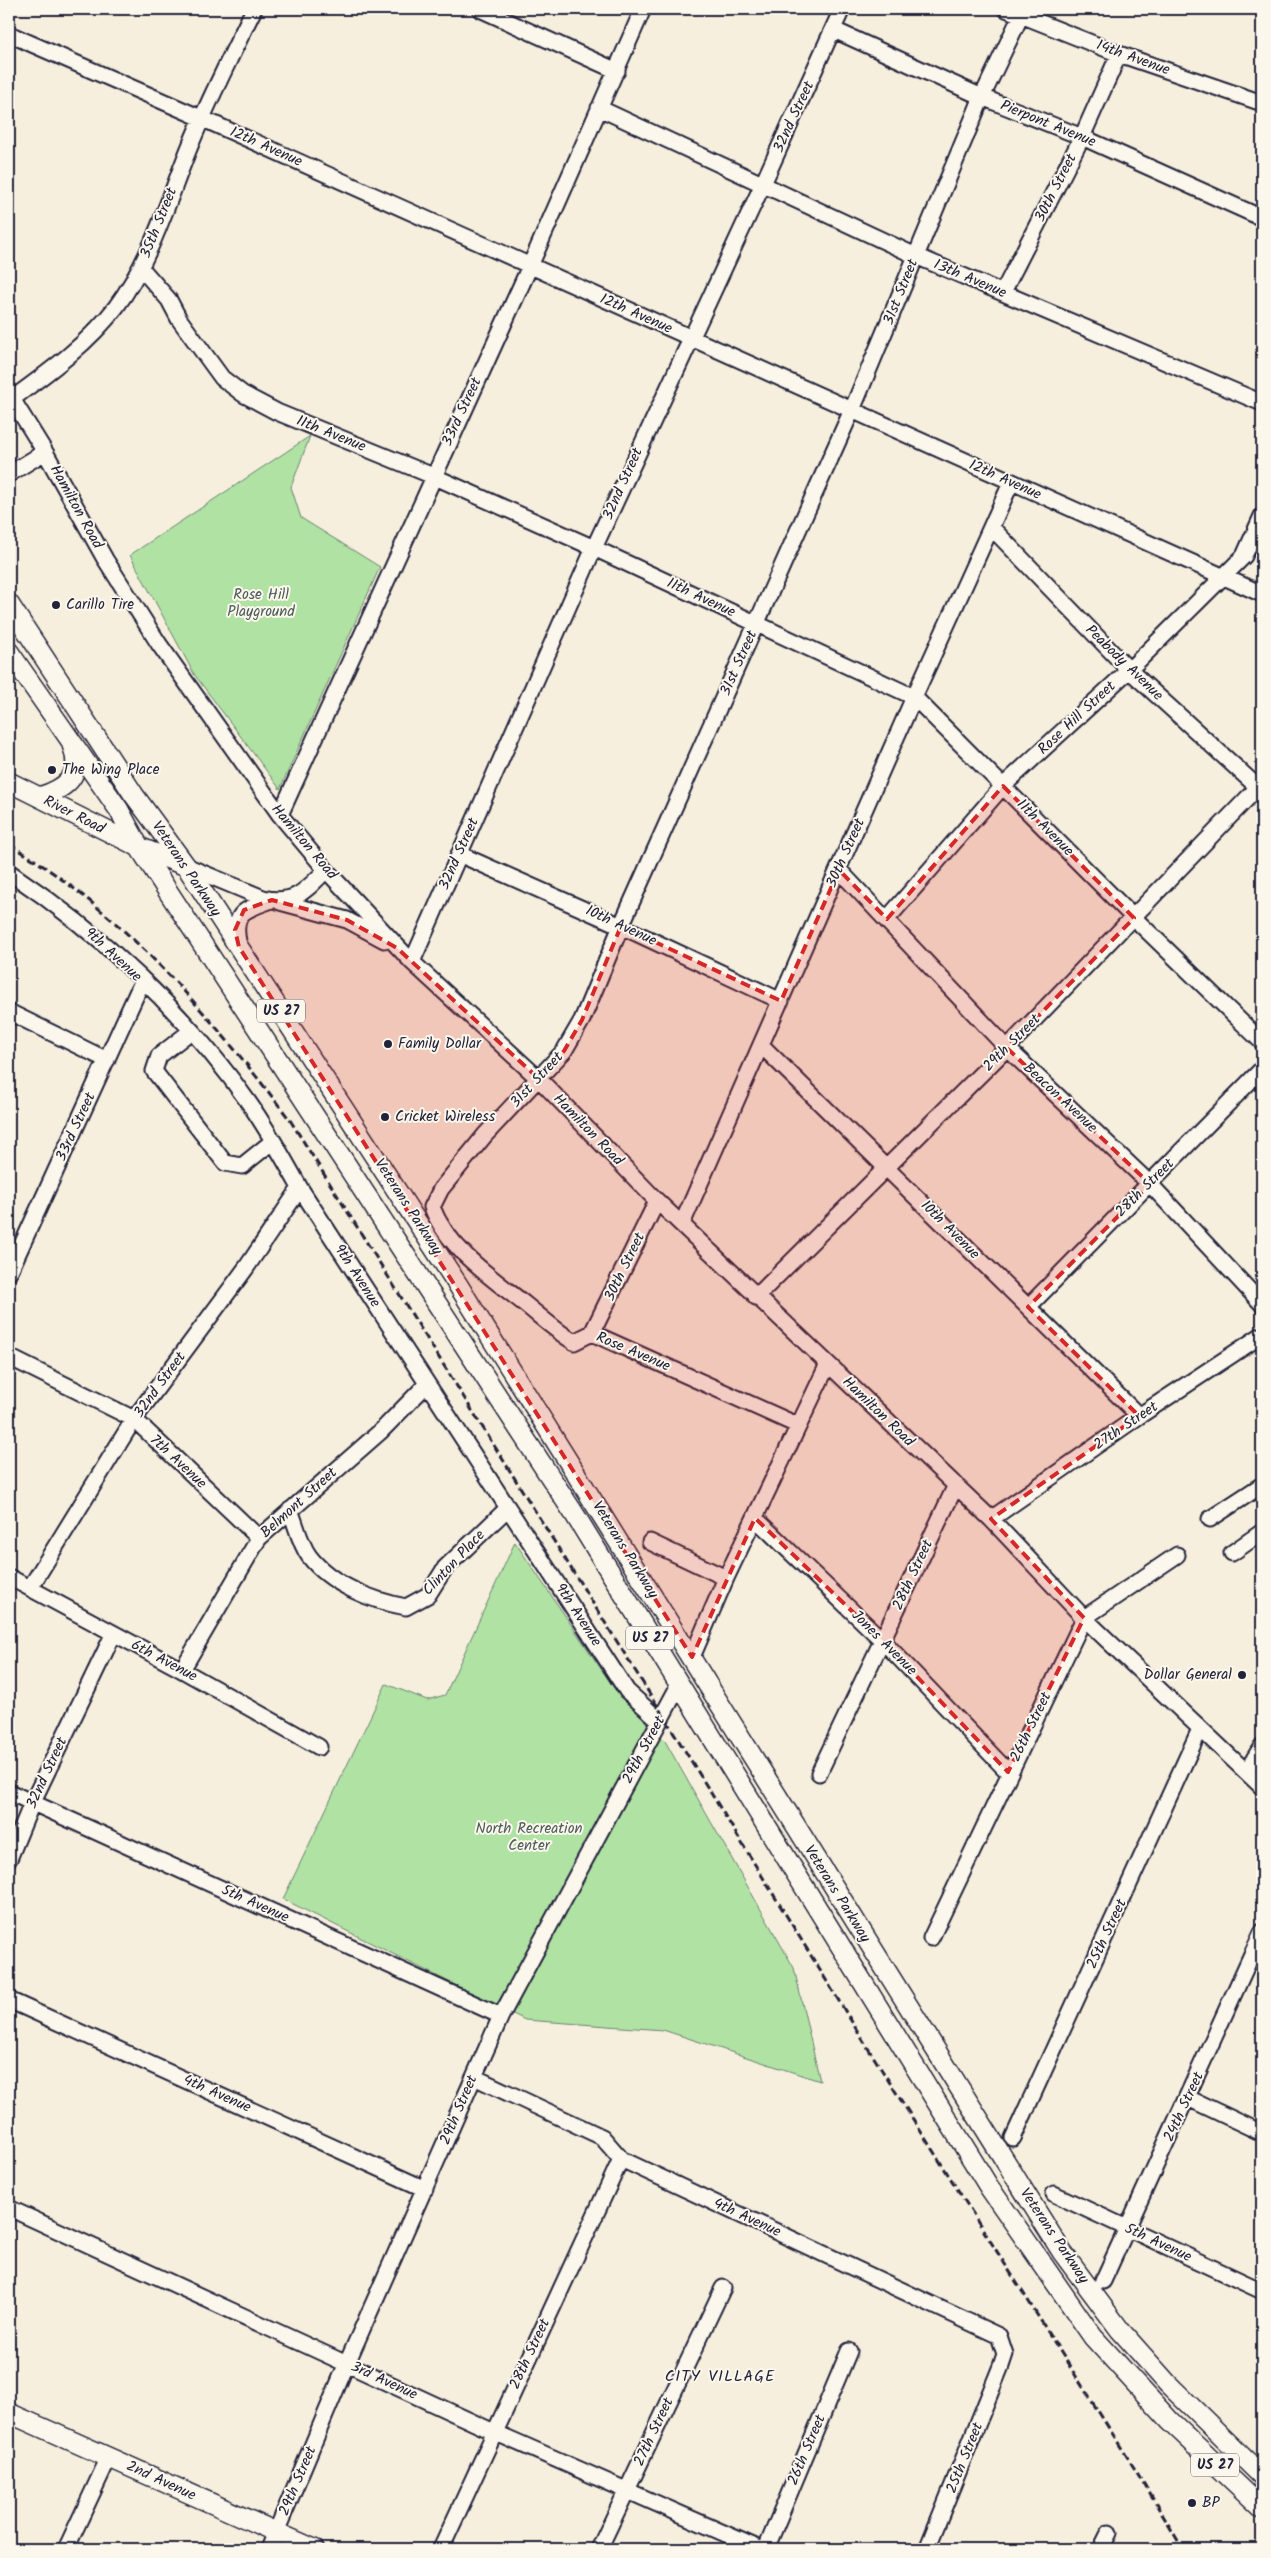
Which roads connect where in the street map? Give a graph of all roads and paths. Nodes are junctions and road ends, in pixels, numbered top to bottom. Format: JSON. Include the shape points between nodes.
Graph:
{"nodes":[{"id":1,"x":254,"y":9,"type":"edge"},
{"id":2,"x":480,"y":9,"type":"edge"},
{"id":3,"x":643,"y":9,"type":"edge"},
{"id":4,"x":842,"y":9,"type":"edge"},
{"id":5,"x":1006,"y":9,"type":"edge"},
{"id":6,"x":1022,"y":12,"type":"edge"},
{"id":7,"x":834,"y":30,"type":"junction"},
{"id":8,"x":9,"y":34,"type":"edge"},
{"id":9,"x":1119,"y":54,"type":"junction"},
{"id":10,"x":617,"y":71,"type":"junction"},
{"id":11,"x":982,"y":97,"type":"junction"},
{"id":12,"x":1262,"y":103,"type":"edge"},
{"id":13,"x":599,"y":108,"type":"junction"},
{"id":14,"x":202,"y":118,"type":"junction"},
{"id":15,"x":1082,"y":137,"type":"junction"},
{"id":16,"x":762,"y":186,"type":"junction"},
{"id":17,"x":1262,"y":218,"type":"edge"},
{"id":18,"x":916,"y":256,"type":"junction"},
{"id":19,"x":530,"y":266,"type":"junction"},
{"id":20,"x":141,"y":268,"type":"junction"},
{"id":21,"x":1003,"y":292,"type":"junction"},
{"id":22,"x":690,"y":338,"type":"junction"},
{"id":23,"x":10,"y":397,"type":"edge"},
{"id":24,"x":1262,"y":403,"type":"edge"},
{"id":25,"x":852,"y":410,"type":"junction"},
{"id":26,"x":45,"y":452,"type":"junction"},
{"id":27,"x":9,"y":474,"type":"edge"},
{"id":28,"x":433,"y":476,"type":"junction"},
{"id":29,"x":1012,"y":483,"type":"junction"},
{"id":30,"x":1262,"y":516,"type":"edge"},
{"id":31,"x":992,"y":528,"type":"junction"},
{"id":32,"x":594,"y":548,"type":"junction"},
{"id":33,"x":1222,"y":576,"type":"junction"},
{"id":34,"x":1262,"y":594,"type":"edge"},
{"id":35,"x":9,"y":604,"type":"edge"},
{"id":36,"x":757,"y":625,"type":"junction"},
{"id":37,"x":9,"y":652,"type":"edge"},
{"id":38,"x":1129,"y":670,"type":"junction"},
{"id":39,"x":914,"y":697,"type":"junction"},
{"id":40,"x":70,"y":740,"type":"junction"},
{"id":41,"x":9,"y":782,"type":"edge"},
{"id":42,"x":1003,"y":786,"type":"junction"},
{"id":43,"x":1261,"y":787,"type":"edge"},
{"id":44,"x":38,"y":797,"type":"junction"},
{"id":45,"x":280,"y":815,"type":"junction"},
{"id":46,"x":139,"y":847,"type":"junction"},
{"id":47,"x":459,"y":854,"type":"junction"},
{"id":48,"x":186,"y":866,"type":"junction"},
{"id":49,"x":326,"y":870,"type":"junction"},
{"id":50,"x":839,"y":870,"type":"junction"},
{"id":51,"x":9,"y":872,"type":"edge"},
{"id":52,"x":274,"y":901,"type":"junction"},
{"id":53,"x":1134,"y":918,"type":"junction"},
{"id":54,"x":887,"y":919,"type":"junction"},
{"id":55,"x":621,"y":926,"type":"junction"},
{"id":56,"x":239,"y":947,"type":"junction"},
{"id":57,"x":398,"y":948,"type":"junction"},
{"id":58,"x":412,"y":962,"type":"junction"},
{"id":59,"x":142,"y":982,"type":"junction"},
{"id":60,"x":781,"y":1001,"type":"junction"},
{"id":61,"x":9,"y":1012,"type":"edge"},
{"id":62,"x":191,"y":1031,"type":"junction"},
{"id":63,"x":1262,"y":1042,"type":"edge"},
{"id":64,"x":761,"y":1046,"type":"junction"},
{"id":65,"x":1007,"y":1048,"type":"junction"},
{"id":66,"x":107,"y":1060,"type":"junction"},
{"id":67,"x":1262,"y":1069,"type":"edge"},
{"id":68,"x":539,"y":1079,"type":"junction"},
{"id":69,"x":274,"y":1142,"type":"junction"},
{"id":70,"x":886,"y":1167,"type":"junction"},
{"id":71,"x":1150,"y":1184,"type":"junction"},
{"id":72,"x":300,"y":1188,"type":"junction"},
{"id":73,"x":657,"y":1201,"type":"junction"},
{"id":74,"x":682,"y":1224,"type":"junction"},
{"id":75,"x":12,"y":1255,"type":"edge"},
{"id":76,"x":483,"y":1271,"type":"joint"},
{"id":77,"x":9,"y":1273,"type":"edge"},
{"id":78,"x":756,"y":1297,"type":"junction"},
{"id":79,"x":1262,"y":1304,"type":"edge"},
{"id":80,"x":1028,"y":1307,"type":"junction"},
{"id":81,"x":592,"y":1333,"type":"junction"},
{"id":82,"x":1262,"y":1335,"type":"edge"},
{"id":83,"x":9,"y":1357,"type":"edge"},
{"id":84,"x":828,"y":1364,"type":"junction"},
{"id":85,"x":427,"y":1384,"type":"junction"},
{"id":86,"x":1139,"y":1416,"type":"junction"},
{"id":87,"x":134,"y":1420,"type":"junction"},
{"id":88,"x":797,"y":1425,"type":"junction"},
{"id":89,"x":956,"y":1485,"type":"junction"},
{"id":90,"x":1262,"y":1485,"type":"edge"},
{"id":91,"x":508,"y":1508,"type":"junction"},
{"id":92,"x":290,"y":1510,"type":"junction"},
{"id":93,"x":755,"y":1518,"type":"junction"},
{"id":94,"x":991,"y":1519,"type":"junction"},
{"id":95,"x":1210,"y":1519,"type":"dead end"},
{"id":96,"x":1262,"y":1532,"type":"edge"},
{"id":97,"x":259,"y":1538,"type":"junction"},
{"id":98,"x":650,"y":1542,"type":"dead end"},
{"id":99,"x":1232,"y":1553,"type":"dead end"},
{"id":100,"x":1177,"y":1555,"type":"dead end"},
{"id":101,"x":9,"y":1577,"type":"edge"},
{"id":102,"x":726,"y":1578,"type":"junction"},
{"id":103,"x":30,"y":1588,"type":"junction"},
{"id":104,"x":1084,"y":1618,"type":"junction"},
{"id":105,"x":113,"y":1635,"type":"junction"},
{"id":106,"x":882,"y":1640,"type":"junction"},
{"id":107,"x":692,"y":1658,"type":"junction"},
{"id":108,"x":182,"y":1670,"type":"junction"},
{"id":109,"x":679,"y":1685,"type":"junction"},
{"id":110,"x":659,"y":1720,"type":"junction"},
{"id":111,"x":1200,"y":1729,"type":"junction"},
{"id":112,"x":1262,"y":1746,"type":"edge"},
{"id":113,"x":319,"y":1747,"type":"dead end"},
{"id":114,"x":1008,"y":1772,"type":"junction"},
{"id":115,"x":1246,"y":1772,"type":"junction"},
{"id":116,"x":819,"y":1773,"type":"dead end"},
{"id":117,"x":1262,"y":1787,"type":"edge"},
{"id":118,"x":9,"y":1792,"type":"edge"},
{"id":119,"x":32,"y":1803,"type":"junction"},
{"id":120,"x":9,"y":1859,"type":"edge"},
{"id":121,"x":1262,"y":1932,"type":"edge"},
{"id":122,"x":930,"y":1938,"type":"dead end"},
{"id":123,"x":9,"y":2000,"type":"edge"},
{"id":124,"x":501,"y":2016,"type":"junction"},
{"id":125,"x":474,"y":2077,"type":"junction"},
{"id":126,"x":1188,"y":2098,"type":"junction"},
{"id":127,"x":1262,"y":2133,"type":"edge"},
{"id":128,"x":1013,"y":2138,"type":"dead end"},
{"id":129,"x":621,"y":2159,"type":"junction"},
{"id":130,"x":426,"y":2188,"type":"junction"},
{"id":131,"x":1054,"y":2194,"type":"dead end"},
{"id":132,"x":9,"y":2208,"type":"edge"},
{"id":133,"x":1128,"y":2228,"type":"junction"},
{"id":134,"x":1103,"y":2281,"type":"dead end"},
{"id":135,"x":723,"y":2288,"type":"dead end"},
{"id":136,"x":1262,"y":2291,"type":"edge"},
{"id":137,"x":849,"y":2351,"type":"dead end"},
{"id":138,"x":347,"y":2363,"type":"junction"},
{"id":139,"x":1001,"y":2366,"type":"joint"},
{"id":140,"x":9,"y":2413,"type":"edge"},
{"id":141,"x":494,"y":2432,"type":"junction"},
{"id":142,"x":109,"y":2457,"type":"junction"},
{"id":143,"x":1262,"y":2476,"type":"edge"},
{"id":144,"x":626,"y":2490,"type":"junction"},
{"id":145,"x":1262,"y":2508,"type":"edge"},
{"id":146,"x":1109,"y":2534,"type":"dead end"},
{"id":147,"x":272,"y":2541,"type":"edge"},
{"id":148,"x":66,"y":2549,"type":"edge"},
{"id":149,"x":314,"y":2549,"type":"edge"},
{"id":150,"x":441,"y":2549,"type":"edge"},
{"id":151,"x":599,"y":2549,"type":"edge"},
{"id":152,"x":760,"y":2549,"type":"edge"},
{"id":153,"x":766,"y":2549,"type":"edge"},
{"id":154,"x":927,"y":2549,"type":"edge"},
{"id":155,"x":1101,"y":2549,"type":"edge"}],
"edges":[{"from":1,"to":14,"type":"street","name":"35th Street"},
{"from":2,"to":10,"type":"street"},
{"from":3,"to":10,"type":"street","name":"33rd Street"},
{"from":4,"to":7,"type":"street","name":"32nd Street"},
{"from":5,"to":6,"type":"street","name":"14th Avenue"},
{"from":6,"to":9,"type":"street","name":"14th Avenue"},
{"from":6,"to":11,"type":"street","name":"31st Street"},
{"from":7,"to":11,"type":"street","name":"Pierpont Avenue"},
{"from":7,"to":16,"type":"street","name":"32nd Street"},
{"from":8,"to":14,"type":"street","name":"12th Avenue"},
{"from":9,"to":12,"type":"street","name":"14th Avenue"},
{"from":9,"to":15,"type":"street","name":"30th Street"},
{"from":10,"to":13,"type":"street","name":"33rd Street"},
{"from":11,"to":15,"type":"street","name":"Pierpont Avenue"},
{"from":11,"to":18,"type":"street","name":"31st Street"},
{"from":13,"to":16,"type":"street","name":"13th Avenue"},
{"from":13,"to":19,"type":"street","name":"33rd Street"},
{"from":14,"to":19,"type":"street","name":"12th Avenue"},
{"from":14,"to":20,"type":"street","name":"35th Street"},
{"from":15,"to":17,"type":"street","name":"Pierpont Avenue"},
{"from":15,"to":21,"type":"street","name":"30th Street"},
{"from":16,"to":18,"type":"street","name":"13th Avenue"},
{"from":16,"to":22,"type":"street","name":"32nd Street"},
{"from":18,"to":21,"type":"street","name":"13th Avenue"},
{"from":18,"to":25,"type":"street","name":"31st Street"},
{"from":19,"to":22,"type":"street","name":"12th Avenue"},
{"from":19,"to":28,"type":"street","name":"33rd Street"},
{"from":20,"to":23,"type":"street","name":"35th Street","via":[[116,307],[84,343],[48,373]]},
{"from":20,"to":28,"type":"street","name":"11th Avenue","via":[[169,300],[222,378],[243,394],[277,412]]},
{"from":21,"to":24,"type":"street","name":"13th Avenue"},
{"from":22,"to":25,"type":"street","name":"12th Avenue"},
{"from":22,"to":32,"type":"street","name":"32nd Street"},
{"from":23,"to":26,"type":"street","name":"Hamilton Road"},
{"from":25,"to":29,"type":"street","name":"12th Avenue"},
{"from":25,"to":36,"type":"street","name":"31st Street"},
{"from":26,"to":27,"type":"street"},
{"from":26,"to":45,"type":"street","name":"Hamilton Road","via":[[105,559],[159,644]]},
{"from":28,"to":32,"type":"street","name":"11th Avenue"},
{"from":28,"to":45,"type":"street","name":"33rd Street"},
{"from":29,"to":31,"type":"street","name":"30th Street"},
{"from":29,"to":33,"type":"street","name":"12th Avenue"},
{"from":30,"to":33,"type":"street","name":"Rose Hill Street","via":[[1244,556]]},
{"from":31,"to":38,"type":"street","name":"Peabody Avenue"},
{"from":31,"to":39,"type":"street","name":"30th Street"},
{"from":32,"to":36,"type":"street","name":"11th Avenue"},
{"from":32,"to":47,"type":"street","name":"32nd Street"},
{"from":33,"to":34,"type":"street","name":"12th Avenue"},
{"from":33,"to":38,"type":"street","name":"Rose Hill Street"},
{"from":35,"to":48,"type":"main road","name":"Veterans Parkway","number":"US 27","via":[[134,795]]},
{"from":36,"to":39,"type":"street","name":"11th Avenue"},
{"from":36,"to":55,"type":"street","name":"31st Street"},
{"from":37,"to":40,"type":"main road","name":"Veterans Parkway","number":"US 27"},
{"from":38,"to":42,"type":"street","name":"Rose Hill Street"},
{"from":38,"to":43,"type":"street","name":"Peabody Avenue"},
{"from":39,"to":42,"type":"street","name":"11th Avenue"},
{"from":39,"to":50,"type":"street","name":"30th Street"},
{"from":40,"to":44,"type":"main road","via":[[77,758],[72,778],[53,793]]},
{"from":40,"to":46,"type":"main road","name":"Veterans Parkway","number":"US 27","via":[[119,810]]},
{"from":41,"to":44,"type":"main road","name":"River Road"},
{"from":42,"to":53,"type":"street","name":"11th Avenue"},
{"from":42,"to":54,"type":"street","name":"Rose Hill Street"},
{"from":43,"to":53,"type":"street","name":"29th Street"},
{"from":44,"to":46,"type":"main road","name":"River Road"},
{"from":45,"to":49,"type":"street","name":"Hamilton Road"},
{"from":46,"to":48,"type":"main road","name":"River Road"},
{"from":46,"to":109,"type":"main road","name":"Veterans Parkway","number":"US 27","via":[[559,1490]]},
{"from":47,"to":55,"type":"street","name":"10th Avenue"},
{"from":47,"to":58,"type":"street","name":"32nd Street"},
{"from":48,"to":52,"type":"street"},
{"from":48,"to":56,"type":"main road","name":"Veterans Parkway","number":"US 27"},
{"from":49,"to":52,"type":"street","via":[[293,899]]},
{"from":49,"to":57,"type":"street","name":"Hamilton Road"},
{"from":50,"to":54,"type":"street","name":"Beacon Avenue"},
{"from":50,"to":60,"type":"street","name":"30th Street"},
{"from":51,"to":59,"type":"street","name":"9th Avenue","via":[[82,925]]},
{"from":52,"to":56,"type":"street","via":[[244,910],[240,915],[235,930]]},
{"from":52,"to":57,"type":"street","via":[[346,920]]},
{"from":53,"to":63,"type":"street","name":"11th Avenue"},
{"from":53,"to":65,"type":"street","name":"29th Street"},
{"from":54,"to":65,"type":"street","name":"Beacon Avenue"},
{"from":55,"to":60,"type":"street","name":"10th Avenue"},
{"from":55,"to":68,"type":"street","name":"31st Street","via":[[582,1020],[564,1051]]},
{"from":56,"to":107,"type":"main road","name":"Veterans Parkway","number":"US 27","via":[[479,1318]]},
{"from":57,"to":58,"type":"street","name":"Hamilton Road"},
{"from":58,"to":68,"type":"street","name":"Hamilton Road"},
{"from":59,"to":62,"type":"street","name":"9th Avenue"},
{"from":59,"to":66,"type":"street","name":"33rd Street"},
{"from":60,"to":64,"type":"street","name":"30th Street"},
{"from":61,"to":66,"type":"street"},
{"from":62,"to":69,"type":"street","name":"9th Avenue","via":[[248,1102]]},
{"from":62,"to":69,"type":"street","via":[[159,1056],[154,1072],[225,1163],[242,1166]]},
{"from":64,"to":70,"type":"street","name":"10th Avenue"},
{"from":64,"to":74,"type":"street","name":"30th Street"},
{"from":65,"to":70,"type":"street","name":"29th Street"},
{"from":65,"to":71,"type":"street","name":"Beacon Avenue"},
{"from":66,"to":75,"type":"street","name":"33rd Street"},
{"from":67,"to":71,"type":"street","name":"28th Street"},
{"from":68,"to":73,"type":"street","name":"Hamilton Road"},
{"from":68,"to":76,"type":"street","name":"31st Street","via":[[485,1135],[441,1189],[432,1207],[437,1221]]},
{"from":69,"to":72,"type":"street","name":"9th Avenue"},
{"from":70,"to":78,"type":"street","name":"29th Street"},
{"from":70,"to":80,"type":"street","name":"10th Avenue"},
{"from":71,"to":79,"type":"street","name":"Beacon Avenue"},
{"from":71,"to":80,"type":"street","name":"28th Street"},
{"from":72,"to":85,"type":"street","name":"9th Avenue"},
{"from":72,"to":87,"type":"street","name":"32nd Street","via":[[246,1268]]},
{"from":73,"to":74,"type":"street","name":"Hamilton Road"},
{"from":73,"to":81,"type":"street","name":"30th Street"},
{"from":74,"to":78,"type":"street","name":"Hamilton Road"},
{"from":75,"to":77,"type":"street","name":"33rd Street"},
{"from":76,"to":81,"type":"street","name":"Rose Avenue","via":[[554,1331],[574,1342]]},
{"from":78,"to":84,"type":"street","name":"Hamilton Road"},
{"from":80,"to":86,"type":"street","name":"10th Avenue"},
{"from":81,"to":88,"type":"street","name":"Rose Avenue"},
{"from":82,"to":86,"type":"street","name":"27th Street"},
{"from":83,"to":87,"type":"street","name":"7th Avenue"},
{"from":84,"to":88,"type":"street"},
{"from":84,"to":89,"type":"street","name":"Hamilton Road"},
{"from":85,"to":91,"type":"street","name":"9th Avenue"},
{"from":85,"to":92,"type":"street","name":"Belmont Street","via":[[381,1431]]},
{"from":86,"to":94,"type":"street","name":"27th Street"},
{"from":87,"to":97,"type":"street","name":"7th Avenue"},
{"from":87,"to":103,"type":"street","name":"32nd Street"},
{"from":88,"to":93,"type":"street"},
{"from":89,"to":94,"type":"street","name":"Hamilton Road"},
{"from":89,"to":106,"type":"street","name":"28th Street"},
{"from":90,"to":95,"type":"street"},
{"from":91,"to":92,"type":"street","name":"Clinton Place","via":[[445,1568],[428,1595],[406,1607],[380,1602],[331,1577],[308,1556]]},
{"from":91,"to":110,"type":"street","name":"9th Avenue","via":[[627,1691]]},
{"from":92,"to":97,"type":"street","name":"Belmont Street"},
{"from":93,"to":102,"type":"street"},
{"from":93,"to":106,"type":"street","name":"Jones Avenue"},
{"from":94,"to":104,"type":"street","name":"Hamilton Road"},
{"from":96,"to":99,"type":"street"},
{"from":97,"to":108,"type":"street","name":"Belmont Street"},
{"from":98,"to":102,"type":"street"},
{"from":100,"to":104,"type":"street","name":"26th Street"},
{"from":101,"to":103,"type":"street","name":"6th Avenue"},
{"from":102,"to":107,"type":"street"},
{"from":103,"to":105,"type":"street","name":"6th Avenue"},
{"from":104,"to":111,"type":"street","name":"Hamilton Road"},
{"from":104,"to":114,"type":"street","name":"26th Street"},
{"from":105,"to":108,"type":"street","name":"6th Avenue"},
{"from":105,"to":119,"type":"street","name":"32nd Street"},
{"from":106,"to":114,"type":"street","name":"Jones Avenue"},
{"from":106,"to":116,"type":"street","name":"28th Street"},
{"from":107,"to":143,"type":"main road","name":"Veterans Parkway","number":"US 27","via":[[1062,2252],[1120,2330],[1168,2384]]},
{"from":108,"to":113,"type":"street","name":"6th Avenue"},
{"from":109,"to":110,"type":"street","name":"29th Street"},
{"from":109,"to":145,"type":"main road","name":"Veterans Parkway","number":"US 27","via":[[988,2188],[1028,2247],[1092,2337],[1170,2421]]},
{"from":110,"to":124,"type":"street","name":"29th Street"},
{"from":111,"to":115,"type":"street","name":"Hamilton Road"},
{"from":111,"to":128,"type":"street","name":"25th Street"},
{"from":112,"to":115,"type":"street"},
{"from":114,"to":122,"type":"street","name":"26th Street"},
{"from":115,"to":117,"type":"street","name":"Hamilton Road"},
{"from":118,"to":119,"type":"street","name":"5th Avenue"},
{"from":119,"to":120,"type":"street","name":"32nd Street"},
{"from":119,"to":124,"type":"street","name":"5th Avenue"},
{"from":121,"to":126,"type":"street","name":"24th Street"},
{"from":123,"to":130,"type":"street","name":"4th Avenue"},
{"from":124,"to":125,"type":"street","name":"29th Street"},
{"from":125,"to":129,"type":"street","name":"4th Avenue","via":[[602,2137]]},
{"from":125,"to":130,"type":"street","name":"29th Street"},
{"from":126,"to":127,"type":"street"},
{"from":126,"to":133,"type":"street","name":"24th Street"},
{"from":129,"to":139,"type":"street","name":"4th Avenue","via":[[999,2336],[1005,2354]]},
{"from":129,"to":141,"type":"street","name":"28th Street"},
{"from":130,"to":138,"type":"street","name":"29th Street"},
{"from":131,"to":133,"type":"street","name":"5th Avenue"},
{"from":132,"to":138,"type":"street","name":"3rd Avenue"},
{"from":133,"to":134,"type":"street","name":"24th Street"},
{"from":133,"to":136,"type":"street","name":"5th Avenue"},
{"from":135,"to":144,"type":"street","name":"27th Street"},
{"from":137,"to":153,"type":"street","name":"26th Street"},
{"from":138,"to":141,"type":"street","name":"3rd Avenue"},
{"from":138,"to":147,"type":"street","name":"29th Street"},
{"from":139,"to":154,"type":"street","name":"25th Street"},
{"from":140,"to":142,"type":"main road","name":"2nd Avenue"},
{"from":141,"to":144,"type":"street","name":"3rd Avenue"},
{"from":141,"to":150,"type":"street","name":"28th Street"},
{"from":142,"to":147,"type":"main road","name":"2nd Avenue"},
{"from":142,"to":148,"type":"street"},
{"from":144,"to":151,"type":"street","name":"27th Street"},
{"from":144,"to":152,"type":"street","name":"3rd Avenue"},
{"from":146,"to":155,"type":"street"},
{"from":147,"to":149,"type":"main road","name":"2nd Avenue"}]}
